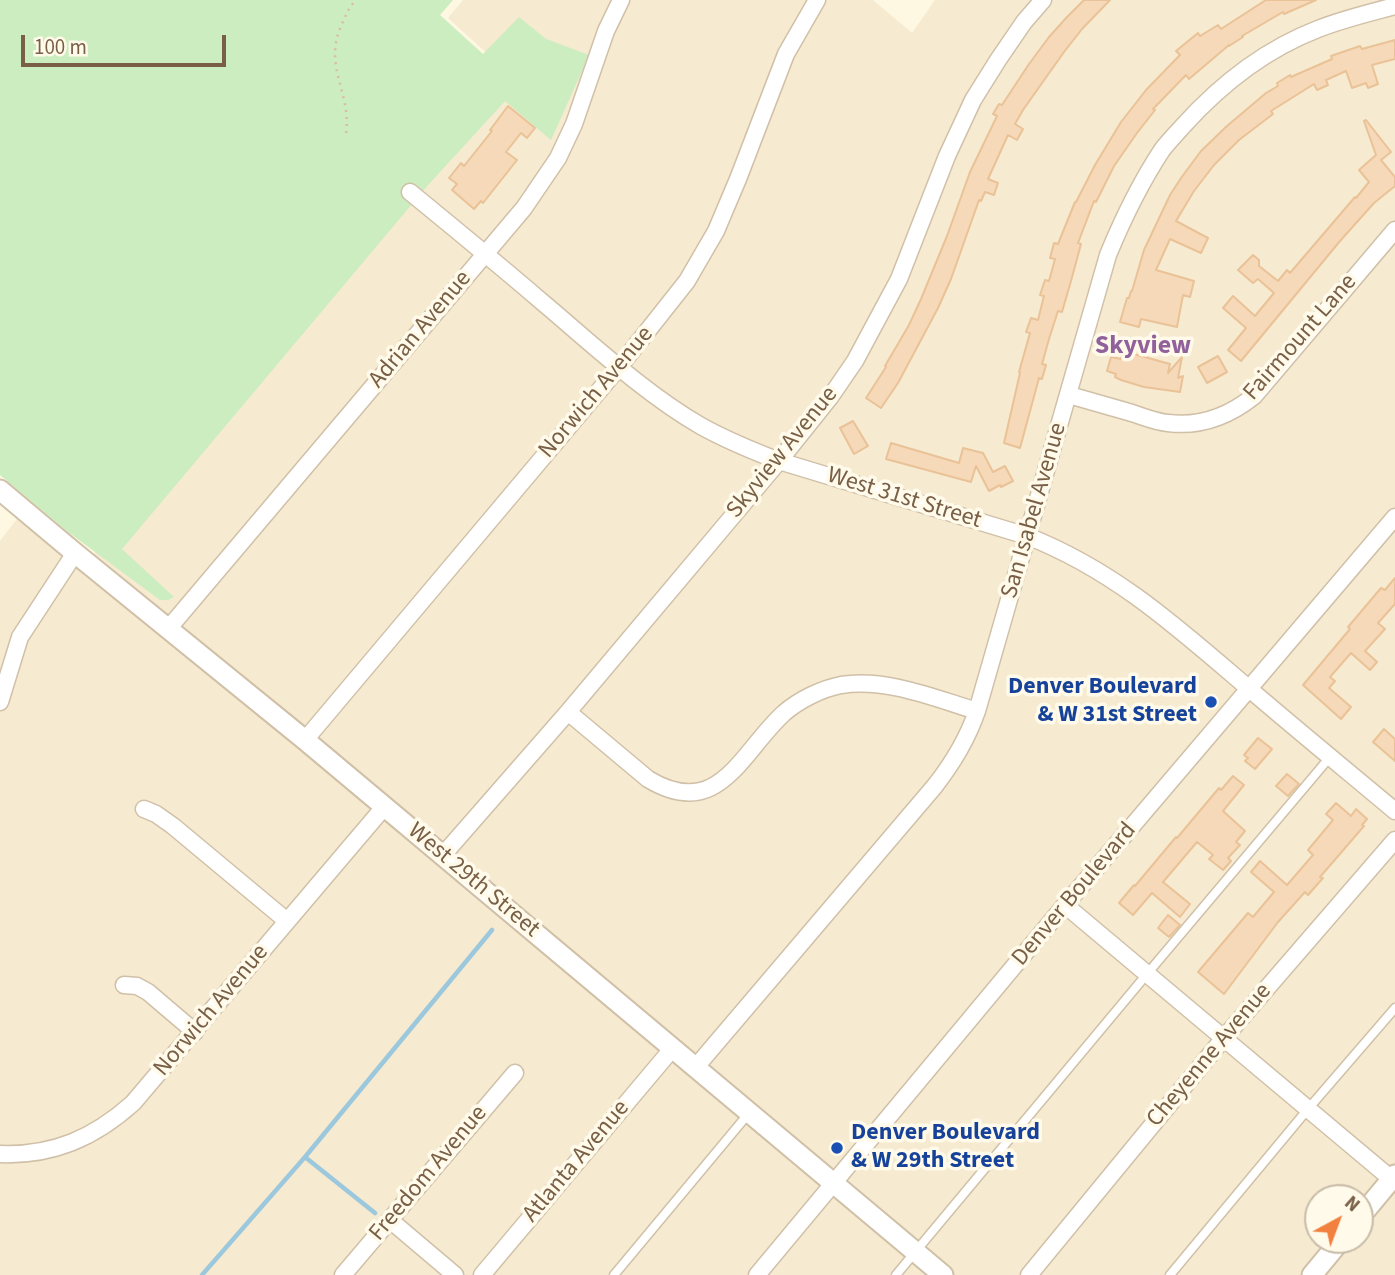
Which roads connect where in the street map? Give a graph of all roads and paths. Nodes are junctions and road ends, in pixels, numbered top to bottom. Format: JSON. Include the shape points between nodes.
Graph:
{"nodes":[{"id":1,"x":356,"y":0,"type":"edge"},
{"id":2,"x":621,"y":0,"type":"edge"},
{"id":3,"x":817,"y":0,"type":"edge"},
{"id":4,"x":1043,"y":0,"type":"edge"},
{"id":5,"x":1395,"y":6,"type":"edge"},
{"id":6,"x":346,"y":133,"type":"dead end"},
{"id":7,"x":410,"y":192,"type":"dead end"},
{"id":8,"x":1395,"y":230,"type":"edge"},
{"id":9,"x":486,"y":253,"type":"junction"},
{"id":10,"x":619,"y":367,"type":"junction"},
{"id":11,"x":1069,"y":395,"type":"junction"},
{"id":12,"x":779,"y":461,"type":"junction"},
{"id":13,"x":0,"y":490,"type":"edge"},
{"id":14,"x":1395,"y":517,"type":"edge"},
{"id":15,"x":1027,"y":536,"type":"junction"},
{"id":16,"x":75,"y":553,"type":"junction"},
{"id":17,"x":168,"y":629,"type":"junction"},
{"id":18,"x":1250,"y":689,"type":"junction"},
{"id":19,"x":0,"y":702,"type":"edge"},
{"id":20,"x":977,"y":711,"type":"junction"},
{"id":21,"x":568,"y":712,"type":"junction"},
{"id":22,"x":305,"y":740,"type":"junction"},
{"id":23,"x":1330,"y":757,"type":"junction"},
{"id":24,"x":385,"y":806,"type":"junction"},
{"id":25,"x":144,"y":809,"type":"dead end"},
{"id":26,"x":1395,"y":811,"type":"edge"},
{"id":27,"x":1395,"y":840,"type":"edge"},
{"id":28,"x":443,"y":855,"type":"junction"},
{"id":29,"x":1065,"y":905,"type":"junction"},
{"id":30,"x":287,"y":921,"type":"junction"},
{"id":31,"x":1147,"y":974,"type":"junction"},
{"id":32,"x":124,"y":985,"type":"dead end"},
{"id":33,"x":1395,"y":1008,"type":"edge"},
{"id":34,"x":195,"y":1032,"type":"junction"},
{"id":35,"x":1223,"y":1039,"type":"junction"},
{"id":36,"x":673,"y":1049,"type":"junction"},
{"id":37,"x":695,"y":1068,"type":"junction"},
{"id":38,"x":515,"y":1073,"type":"dead end"},
{"id":39,"x":1308,"y":1109,"type":"junction"},
{"id":40,"x":749,"y":1113,"type":"junction"},
{"id":41,"x":0,"y":1154,"type":"edge"},
{"id":42,"x":1394,"y":1179,"type":"edge"},
{"id":43,"x":834,"y":1184,"type":"junction"},
{"id":44,"x":1374,"y":1201,"type":"edge"},
{"id":45,"x":390,"y":1220,"type":"junction"},
{"id":46,"x":915,"y":1252,"type":"junction"},
{"id":47,"x":1329,"y":1254,"type":"edge"},
{"id":48,"x":343,"y":1275,"type":"edge"},
{"id":49,"x":455,"y":1275,"type":"edge"},
{"id":50,"x":482,"y":1275,"type":"edge"},
{"id":51,"x":614,"y":1275,"type":"edge"},
{"id":52,"x":757,"y":1275,"type":"edge"},
{"id":53,"x":896,"y":1275,"type":"edge"},
{"id":54,"x":943,"y":1275,"type":"edge"},
{"id":55,"x":1029,"y":1275,"type":"edge"},
{"id":56,"x":1170,"y":1275,"type":"edge"},
{"id":57,"x":1312,"y":1275,"type":"edge"}],
"edges":[{"from":1,"to":6,"type":"path","via":[[334,47]]},
{"from":2,"to":9,"type":"street","name":"Adrian Avenue","via":[[558,158]]},
{"from":3,"to":10,"type":"street","name":"Norwich Avenue","via":[[786,54],[716,231],[688,281]]},
{"from":4,"to":12,"type":"street","name":"Skyview Avenue","via":[[973,100],[899,279],[867,341]]},
{"from":5,"to":11,"type":"street","name":"San Isabel Avenue","via":[[1356,16],[1283,46],[1220,89],[1164,148],[1124,214],[1108,255]]},
{"from":7,"to":9,"type":"street","name":"West 31st Street"},
{"from":8,"to":11,"type":"street","name":"Fairmount Lane","via":[[1264,386],[1226,415],[1197,423],[1167,423]]},
{"from":9,"to":10,"type":"street","name":"West 31st Street"},
{"from":9,"to":17,"type":"street","name":"Adrian Avenue"},
{"from":10,"to":12,"type":"street","name":"West 31st Street","via":[[700,425]]},
{"from":10,"to":22,"type":"street","name":"Norwich Avenue"},
{"from":11,"to":15,"type":"street","name":"San Isabel Avenue"},
{"from":12,"to":15,"type":"street","name":"West 31st Street"},
{"from":12,"to":21,"type":"street","name":"Skyview Avenue"},
{"from":13,"to":16,"type":"street","name":"West 29th Street"},
{"from":14,"to":18,"type":"street","name":"Denver Boulevard"},
{"from":15,"to":18,"type":"street","name":"West 31st Street","via":[[1110,577]]},
{"from":15,"to":20,"type":"street","name":"San Isabel Avenue"},
{"from":16,"to":17,"type":"street","name":"West 29th Street"},
{"from":16,"to":19,"type":"street","via":[[20,637]]},
{"from":17,"to":22,"type":"street","name":"West 29th Street"},
{"from":18,"to":23,"type":"street","name":"West 31st Street"},
{"from":18,"to":29,"type":"street","name":"Denver Boulevard"},
{"from":20,"to":21,"type":"street","via":[[884,685],[841,685],[820,691],[785,712],[722,781],[694,792],[676,792],[648,779]]},
{"from":20,"to":37,"type":"street","name":"San Isabel Avenue","via":[[949,768]]},
{"from":21,"to":28,"type":"street","name":"Skyview Avenue"},
{"from":22,"to":24,"type":"street","name":"West 29th Street"},
{"from":23,"to":26,"type":"street","name":"West 31st Street"},
{"from":23,"to":31,"type":"lane"},
{"from":24,"to":28,"type":"street","name":"West 29th Street"},
{"from":24,"to":30,"type":"street","name":"Norwich Avenue"},
{"from":25,"to":30,"type":"street","via":[[173,826]]},
{"from":27,"to":35,"type":"street","name":"Cheyenne Avenue"},
{"from":28,"to":36,"type":"street","name":"West 29th Street"},
{"from":29,"to":31,"type":"street"},
{"from":29,"to":43,"type":"street","name":"Denver Boulevard"},
{"from":30,"to":34,"type":"street","name":"Norwich Avenue"},
{"from":31,"to":35,"type":"street"},
{"from":31,"to":46,"type":"lane"},
{"from":32,"to":34,"type":"street","via":[[148,992]]},
{"from":33,"to":39,"type":"lane"},
{"from":34,"to":41,"type":"street","name":"Norwich Avenue","via":[[133,1103],[104,1126],[50,1151]]},
{"from":35,"to":39,"type":"street"},
{"from":35,"to":55,"type":"street","name":"Cheyenne Avenue"},
{"from":36,"to":37,"type":"street","name":"West 29th Street"},
{"from":36,"to":50,"type":"street","name":"Atlanta Avenue"},
{"from":37,"to":40,"type":"street","name":"West 29th Street"},
{"from":38,"to":45,"type":"street","name":"Freedom Avenue"},
{"from":39,"to":42,"type":"street"},
{"from":39,"to":56,"type":"lane"},
{"from":40,"to":43,"type":"street","name":"West 29th Street"},
{"from":40,"to":51,"type":"lane"},
{"from":42,"to":44,"type":"street"},
{"from":43,"to":46,"type":"street","name":"West 29th Street"},
{"from":43,"to":52,"type":"street","name":"Denver Boulevard"},
{"from":45,"to":48,"type":"street","name":"Freedom Avenue"},
{"from":45,"to":49,"type":"street"},
{"from":46,"to":53,"type":"lane"},
{"from":46,"to":54,"type":"street","name":"West 29th Street"},
{"from":47,"to":57,"type":"street"}]}
